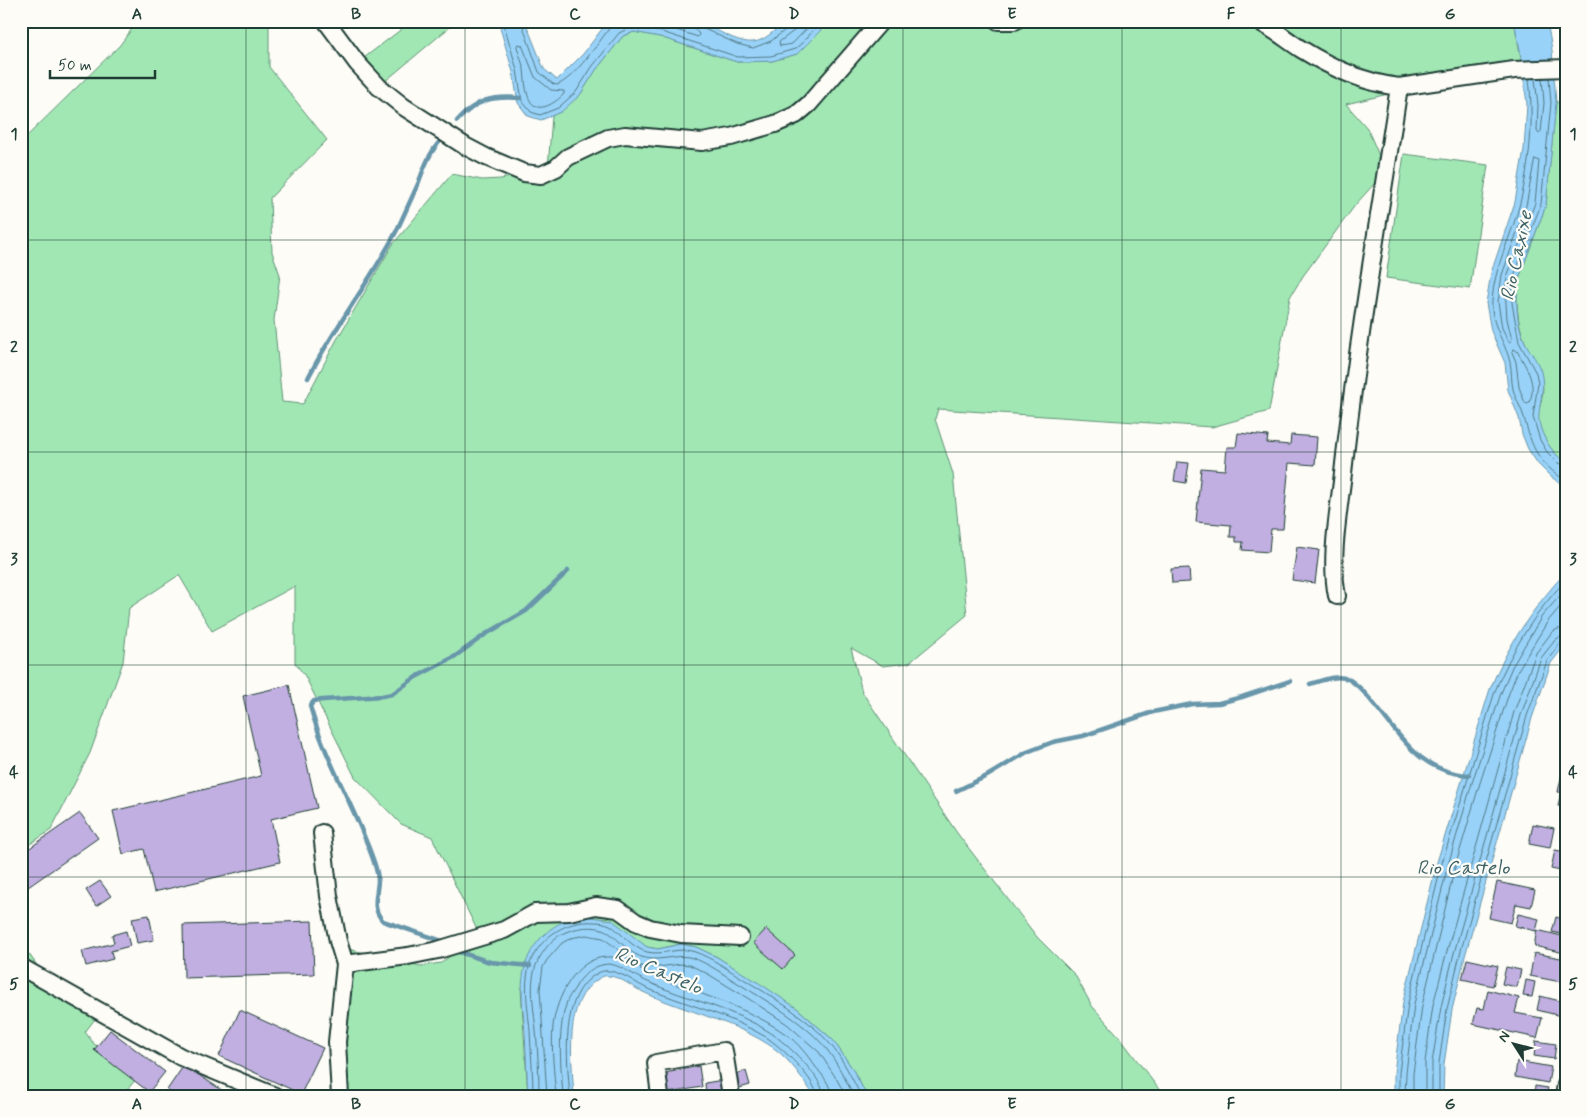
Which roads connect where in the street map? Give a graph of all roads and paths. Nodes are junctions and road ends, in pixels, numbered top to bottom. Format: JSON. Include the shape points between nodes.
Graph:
{"nodes":[{"id":1,"x":326,"y":21,"type":"edge"},
{"id":2,"x":881,"y":21,"type":"edge"},
{"id":3,"x":998,"y":21,"type":"edge"},
{"id":4,"x":1015,"y":21,"type":"edge"},
{"id":5,"x":1258,"y":21,"type":"edge"},
{"id":6,"x":1562,"y":68,"type":"edge"},
{"id":7,"x":1399,"y":87,"type":"junction"},
{"id":8,"x":1337,"y":596,"type":"dead end"},
{"id":9,"x":322,"y":833,"type":"dead end"},
{"id":10,"x":740,"y":937,"type":"dead end"},
{"id":11,"x":345,"y":964,"type":"junction"},
{"id":12,"x":21,"y":967,"type":"edge"},
{"id":13,"x":1566,"y":1085,"type":"edge"},
{"id":14,"x":275,"y":1096,"type":"edge"},
{"id":15,"x":340,"y":1096,"type":"edge"},
{"id":16,"x":660,"y":1096,"type":"edge"},
{"id":17,"x":731,"y":1096,"type":"edge"},
{"id":18,"x":1564,"y":1096,"type":"edge"}],
"edges":[{"from":1,"to":2,"type":"street","via":[[379,87],[404,106],[486,157],[524,173],[541,175],[584,148],[608,138],[624,135],[702,142],[731,137],[796,115]]},
{"from":3,"to":4,"type":"street"},
{"from":5,"to":7,"type":"street","via":[[1324,63],[1381,85]]},
{"from":6,"to":7,"type":"street","via":[[1514,70]]},
{"from":7,"to":8,"type":"street","via":[[1348,424],[1335,547],[1334,584]]},
{"from":9,"to":11,"type":"street","via":[[329,896]]},
{"from":10,"to":11,"type":"street","via":[[681,934],[650,928],[618,909],[596,906],[569,912],[535,913],[504,930],[438,950]]},
{"from":11,"to":15,"type":"street","via":[[337,1042]]},
{"from":12,"to":14,"type":"street","via":[[181,1057]]},
{"from":13,"to":18,"type":"street"},
{"from":16,"to":17,"type":"street","via":[[656,1063],[724,1052]]}]}
